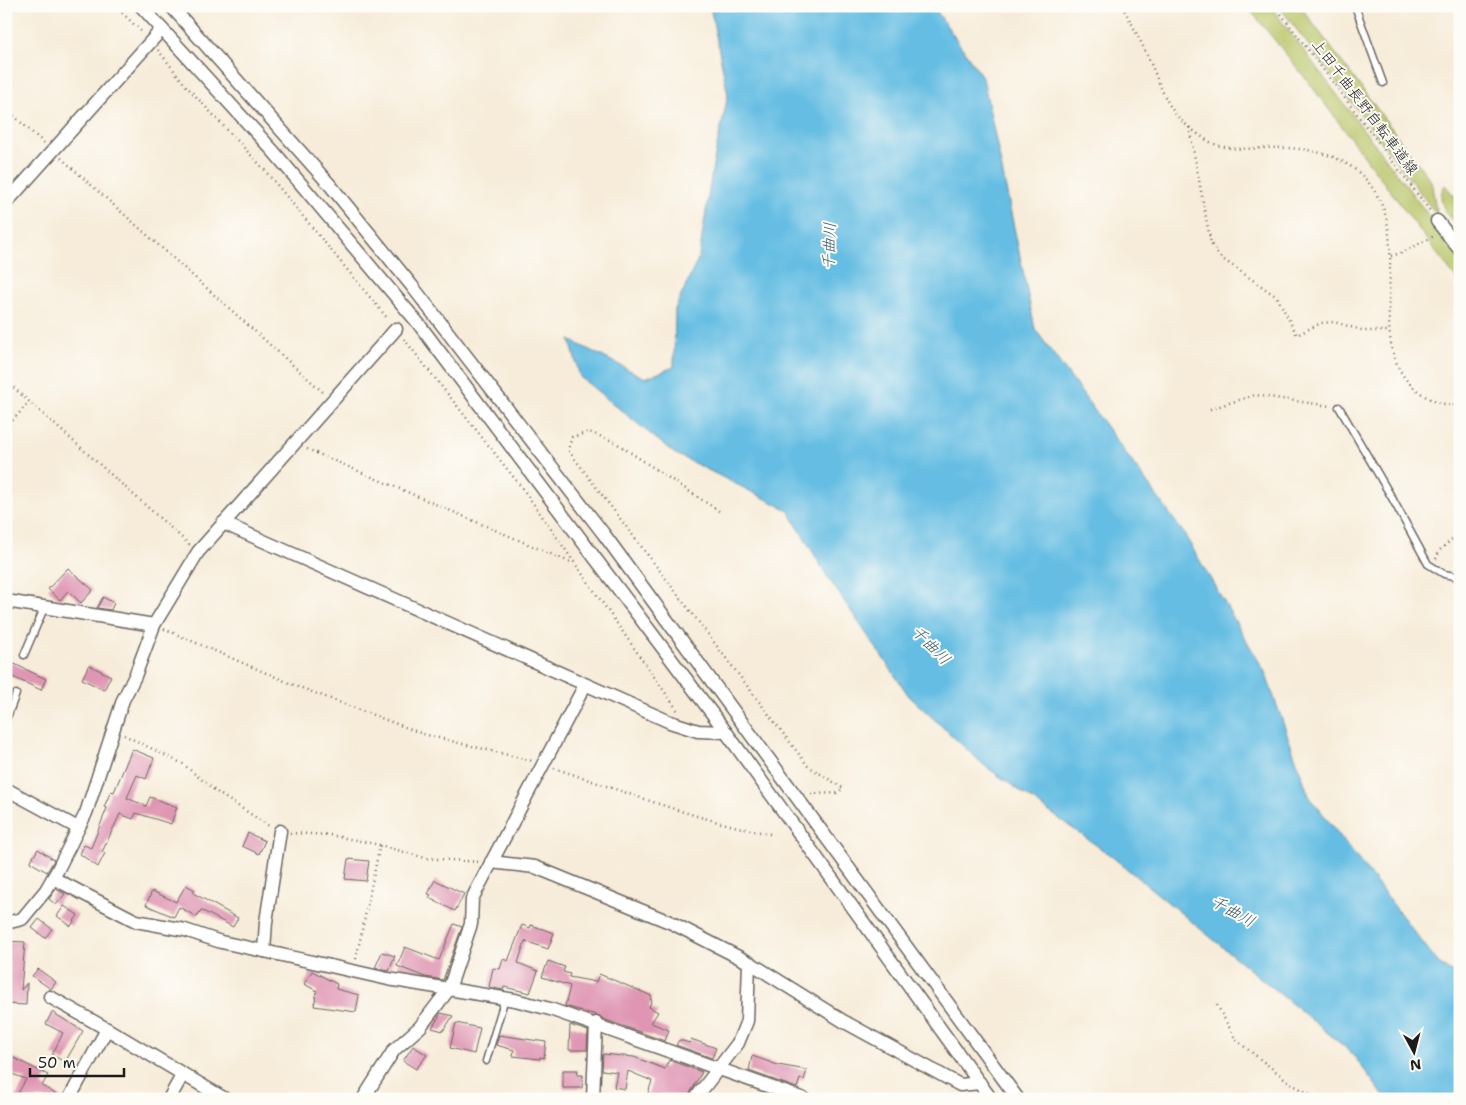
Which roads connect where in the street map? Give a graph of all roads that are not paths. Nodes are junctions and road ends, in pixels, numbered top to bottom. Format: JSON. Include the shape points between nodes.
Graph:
{"nodes":[{"id":1,"x":141,"y":6,"type":"edge"},
{"id":2,"x":171,"y":6,"type":"edge"},
{"id":3,"x":1355,"y":6,"type":"edge"},
{"id":4,"x":162,"y":29,"type":"junction"},
{"id":5,"x":1383,"y":82,"type":"dead end"},
{"id":6,"x":6,"y":203,"type":"edge"},
{"id":7,"x":1438,"y":221,"type":"road end"},
{"id":8,"x":1460,"y":250,"type":"edge"},
{"id":9,"x":396,"y":329,"type":"road end"},
{"id":10,"x":1339,"y":407,"type":"road end"},
{"id":11,"x":223,"y":524,"type":"junction"},
{"id":12,"x":1460,"y":577,"type":"edge"},
{"id":13,"x":6,"y":601,"type":"edge"},
{"id":14,"x":45,"y":606,"type":"junction"},
{"id":15,"x":154,"y":625,"type":"junction"},
{"id":16,"x":24,"y":655,"type":"dead end"},
{"id":17,"x":585,"y":685,"type":"junction"},
{"id":18,"x":16,"y":694,"type":"dead end"},
{"id":19,"x":6,"y":720,"type":"edge"},
{"id":20,"x":726,"y":732,"type":"junction"},
{"id":21,"x":6,"y":789,"type":"edge"},
{"id":22,"x":78,"y":828,"type":"junction"},
{"id":23,"x":280,"y":831,"type":"road end"},
{"id":24,"x":491,"y":862,"type":"junction"},
{"id":25,"x":53,"y":878,"type":"junction"},
{"id":26,"x":6,"y":923,"type":"edge"},
{"id":27,"x":264,"y":951,"type":"junction"},
{"id":28,"x":749,"y":963,"type":"junction"},
{"id":29,"x":449,"y":989,"type":"junction"},
{"id":30,"x":50,"y":997,"type":"dead end"},
{"id":31,"x":505,"y":998,"type":"junction"},
{"id":32,"x":596,"y":1024,"type":"junction"},
{"id":33,"x":107,"y":1029,"type":"junction"},
{"id":34,"x":486,"y":1061,"type":"dead end"},
{"id":35,"x":717,"y":1067,"type":"junction"},
{"id":36,"x":183,"y":1074,"type":"junction"},
{"id":37,"x":980,"y":1083,"type":"junction"},
{"id":38,"x":69,"y":1099,"type":"edge"},
{"id":39,"x":169,"y":1099,"type":"edge"},
{"id":40,"x":225,"y":1099,"type":"edge"},
{"id":41,"x":363,"y":1099,"type":"edge"},
{"id":42,"x":593,"y":1099,"type":"edge"},
{"id":43,"x":695,"y":1099,"type":"edge"},
{"id":44,"x":804,"y":1099,"type":"edge"},
{"id":45,"x":991,"y":1099,"type":"edge"},
{"id":46,"x":1018,"y":1099,"type":"edge"}],
"edges":[{"from":1,"to":4,"type":"street"},
{"from":2,"to":46,"type":"street","via":[[318,170],[412,286],[603,533]]},
{"from":3,"to":5,"type":"lane"},
{"from":4,"to":6,"type":"street"},
{"from":4,"to":20,"type":"street","via":[[274,152],[418,323]]},
{"from":7,"to":8,"type":"street"},
{"from":9,"to":11,"type":"street"},
{"from":10,"to":12,"type":"lane","via":[[1419,550],[1432,568]]},
{"from":11,"to":15,"type":"street","via":[[198,552]]},
{"from":11,"to":17,"type":"street"},
{"from":13,"to":14,"type":"street"},
{"from":14,"to":15,"type":"street"},
{"from":14,"to":16,"type":"lane"},
{"from":15,"to":22,"type":"street","via":[[112,730],[86,813]]},
{"from":17,"to":20,"type":"street","via":[[682,726],[698,731]]},
{"from":17,"to":24,"type":"street"},
{"from":18,"to":19,"type":"lane"},
{"from":20,"to":37,"type":"street"},
{"from":21,"to":22,"type":"street"},
{"from":22,"to":25,"type":"street"},
{"from":23,"to":27,"type":"street"},
{"from":24,"to":28,"type":"street","via":[[535,867],[672,923]]},
{"from":24,"to":29,"type":"street","via":[[472,899],[470,924]]},
{"from":25,"to":26,"type":"street","via":[[22,919]]},
{"from":25,"to":27,"type":"street","via":[[136,921]]},
{"from":27,"to":29,"type":"street"},
{"from":28,"to":35,"type":"street","via":[[747,1021],[738,1043]]},
{"from":28,"to":37,"type":"street","via":[[843,1021],[960,1085]]},
{"from":29,"to":31,"type":"street"},
{"from":29,"to":41,"type":"street","via":[[420,1027],[394,1050]]},
{"from":30,"to":33,"type":"street"},
{"from":31,"to":32,"type":"street"},
{"from":31,"to":34,"type":"lane"},
{"from":32,"to":35,"type":"street"},
{"from":32,"to":42,"type":"street"},
{"from":33,"to":36,"type":"street"},
{"from":33,"to":38,"type":"street"},
{"from":35,"to":43,"type":"street"},
{"from":35,"to":44,"type":"street"},
{"from":36,"to":39,"type":"street"},
{"from":36,"to":40,"type":"street"},
{"from":37,"to":45,"type":"street"}]}
